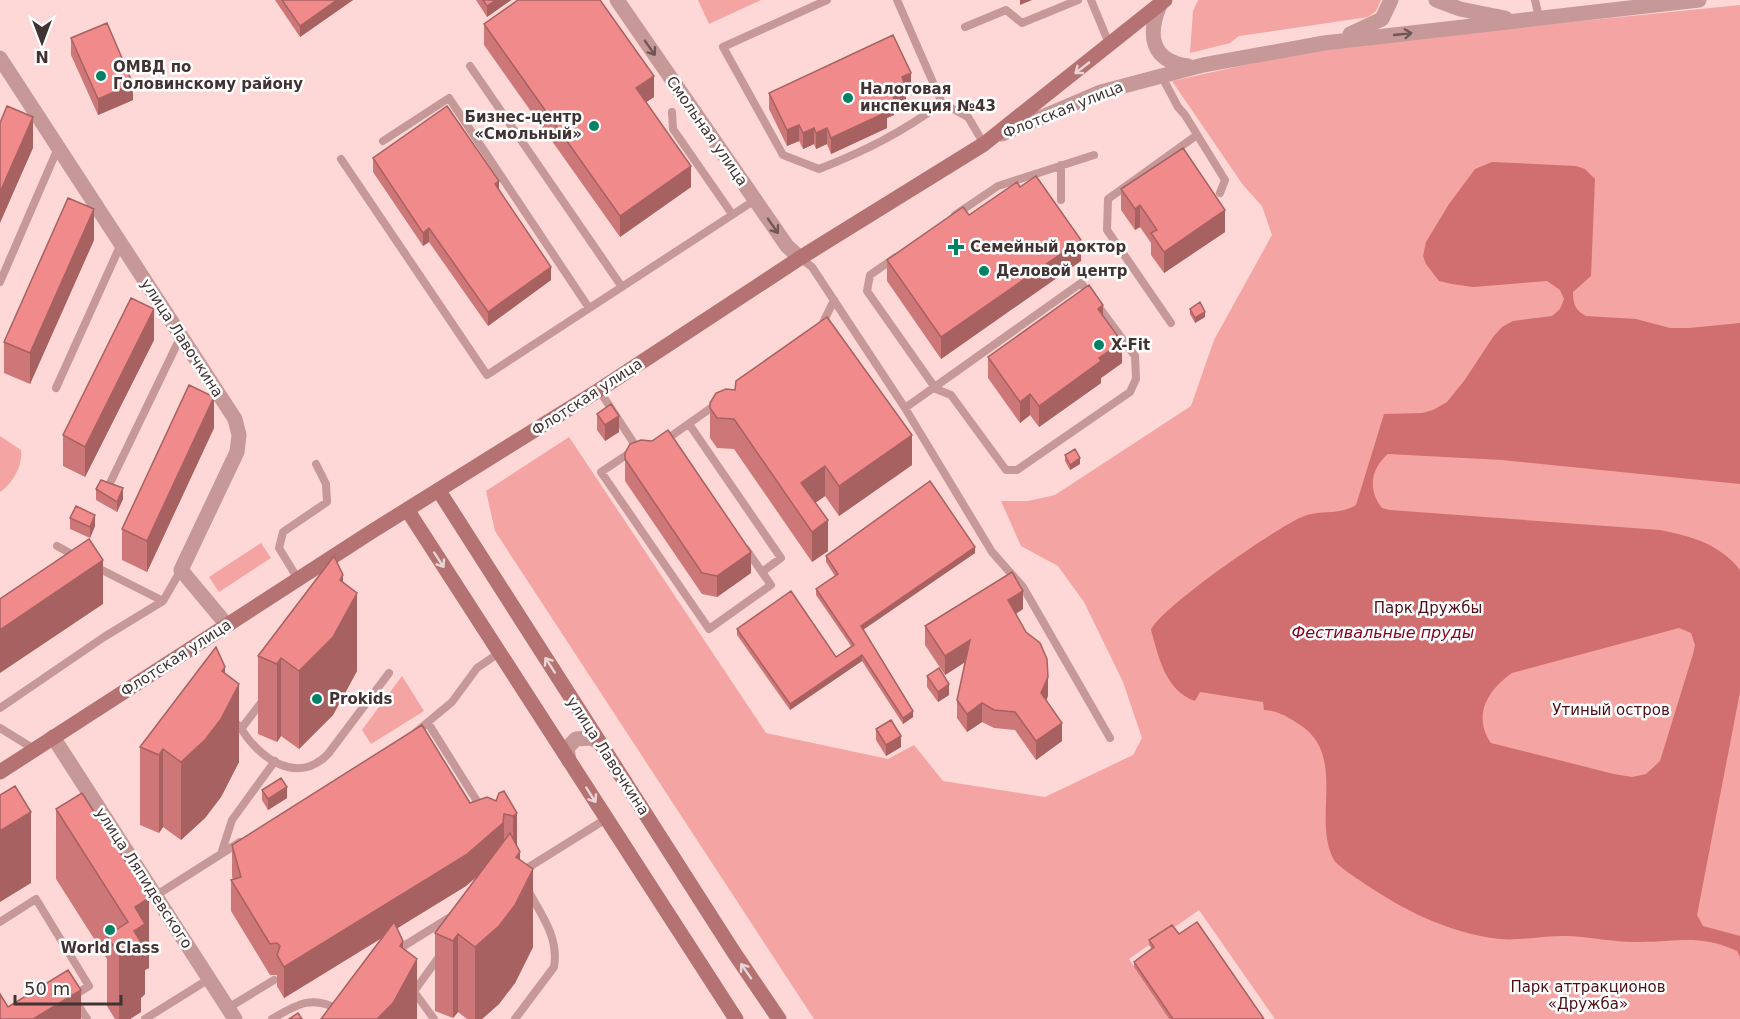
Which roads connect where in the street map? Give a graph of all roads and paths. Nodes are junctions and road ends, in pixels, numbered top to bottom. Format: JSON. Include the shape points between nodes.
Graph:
{"nodes":[{"id":1,"x":617,"y":0,"type":"edge"},
{"id":2,"x":827,"y":0,"type":"edge"},
{"id":3,"x":897,"y":0,"type":"edge"},
{"id":4,"x":1078,"y":0,"type":"edge"},
{"id":5,"x":1091,"y":0,"type":"edge"},
{"id":6,"x":1391,"y":0,"type":"edge"},
{"id":7,"x":1436,"y":0,"type":"edge"},
{"id":8,"x":1534,"y":0,"type":"edge"},
{"id":9,"x":1699,"y":0,"type":"edge"},
{"id":10,"x":1162,"y":2,"type":"edge"},
{"id":11,"x":1647,"y":3,"type":"edge"},
{"id":12,"x":1539,"y":17,"type":"junction"},
{"id":13,"x":1514,"y":19,"type":"junction"},
{"id":14,"x":965,"y":27,"type":"dead end"},
{"id":15,"x":1324,"y":43,"type":"junction"},
{"id":16,"x":1110,"y":46,"type":"junction"},
{"id":17,"x":0,"y":58,"type":"edge"},
{"id":18,"x":470,"y":66,"type":"dead end"},
{"id":19,"x":1194,"y":67,"type":"junction"},
{"id":20,"x":1161,"y":74,"type":"junction"},
{"id":21,"x":942,"y":103,"type":"junction"},
{"id":22,"x":672,"y":112,"type":"dead end"},
{"id":23,"x":1197,"y":135,"type":"junction"},
{"id":24,"x":383,"y":141,"type":"dead end"},
{"id":25,"x":984,"y":144,"type":"junction"},
{"id":26,"x":59,"y":147,"type":"junction"},
{"id":27,"x":1094,"y":155,"type":"dead end"},
{"id":28,"x":341,"y":159,"type":"dead end"},
{"id":29,"x":1061,"y":165,"type":"junction"},
{"id":30,"x":1220,"y":193,"type":"dead end"},
{"id":31,"x":755,"y":200,"type":"junction"},
{"id":32,"x":1061,"y":200,"type":"dead end"},
{"id":33,"x":732,"y":214,"type":"junction"},
{"id":34,"x":943,"y":224,"type":"edge"},
{"id":35,"x":121,"y":243,"type":"junction"},
{"id":36,"x":906,"y":249,"type":"edge"},
{"id":37,"x":800,"y":258,"type":"junction"},
{"id":38,"x":0,"y":282,"type":"edge"},
{"id":39,"x":622,"y":287,"type":"junction"},
{"id":40,"x":834,"y":300,"type":"junction"},
{"id":41,"x":589,"y":308,"type":"junction"},
{"id":42,"x":1171,"y":322,"type":"dead end"},
{"id":43,"x":819,"y":331,"type":"edge"},
{"id":44,"x":181,"y":336,"type":"junction"},
{"id":45,"x":56,"y":388,"type":"dead end"},
{"id":46,"x":936,"y":389,"type":"junction"},
{"id":47,"x":599,"y":390,"type":"junction"},
{"id":48,"x":726,"y":408,"type":"edge"},
{"id":49,"x":905,"y":408,"type":"junction"},
{"id":50,"x":689,"y":424,"type":"junction"},
{"id":51,"x":667,"y":440,"type":"junction"},
{"id":52,"x":657,"y":442,"type":"edge"},
{"id":53,"x":647,"y":445,"type":"edge"},
{"id":54,"x":637,"y":447,"type":"junction"},
{"id":55,"x":673,"y":448,"type":"edge"},
{"id":56,"x":316,"y":464,"type":"dead end"},
{"id":57,"x":111,"y":481,"type":"edge"},
{"id":58,"x":438,"y":491,"type":"junction"},
{"id":59,"x":408,"y":511,"type":"junction"},
{"id":60,"x":742,"y":545,"type":"edge"},
{"id":61,"x":57,"y":546,"type":"dead end"},
{"id":62,"x":181,"y":570,"type":"junction"},
{"id":63,"x":762,"y":572,"type":"junction"},
{"id":64,"x":298,"y":579,"type":"junction"},
{"id":65,"x":163,"y":602,"type":"junction"},
{"id":66,"x":227,"y":625,"type":"junction"},
{"id":67,"x":499,"y":653,"type":"junction"},
{"id":68,"x":389,"y":673,"type":"dead end"},
{"id":69,"x":269,"y":692,"type":"edge"},
{"id":70,"x":0,"y":708,"type":"edge"},
{"id":71,"x":219,"y":718,"type":"edge"},
{"id":72,"x":428,"y":723,"type":"junction"},
{"id":73,"x":0,"y":728,"type":"edge"},
{"id":74,"x":241,"y":729,"type":"junction"},
{"id":75,"x":411,"y":735,"type":"edge"},
{"id":76,"x":53,"y":737,"type":"junction"},
{"id":77,"x":1110,"y":738,"type":"dead end"},
{"id":78,"x":599,"y":742,"type":"junction"},
{"id":79,"x":34,"y":749,"type":"junction"},
{"id":80,"x":275,"y":761,"type":"junction"},
{"id":81,"x":569,"y":761,"type":"junction"},
{"id":82,"x":1,"y":771,"type":"edge"},
{"id":83,"x":489,"y":819,"type":"edge"},
{"id":84,"x":606,"y":819,"type":"junction"},
{"id":85,"x":251,"y":835,"type":"edge"},
{"id":86,"x":221,"y":854,"type":"junction"},
{"id":87,"x":511,"y":879,"type":"edge"},
{"id":88,"x":526,"y":887,"type":"edge"},
{"id":89,"x":155,"y":896,"type":"junction"},
{"id":90,"x":465,"y":907,"type":"edge"},
{"id":91,"x":0,"y":922,"type":"edge"},
{"id":92,"x":449,"y":943,"type":"edge"},
{"id":93,"x":393,"y":965,"type":"edge"},
{"id":94,"x":209,"y":979,"type":"junction"},
{"id":95,"x":402,"y":980,"type":"edge"},
{"id":96,"x":274,"y":981,"type":"dead end"},
{"id":97,"x":415,"y":990,"type":"junction"},
{"id":98,"x":72,"y":996,"type":"junction"},
{"id":99,"x":63,"y":1002,"type":"edge"},
{"id":100,"x":232,"y":1014,"type":"edge"},
{"id":101,"x":158,"y":1016,"type":"edge"},
{"id":102,"x":87,"y":1019,"type":"edge"},
{"id":103,"x":145,"y":1019,"type":"edge"},
{"id":104,"x":272,"y":1019,"type":"edge"},
{"id":105,"x":344,"y":1019,"type":"edge"},
{"id":106,"x":434,"y":1019,"type":"edge"},
{"id":107,"x":515,"y":1019,"type":"edge"},
{"id":108,"x":736,"y":1019,"type":"edge"},
{"id":109,"x":780,"y":1019,"type":"edge"}],
"edges":[{"from":1,"to":31,"type":"street","name":"Смольная улица","one_way":true},
{"from":2,"to":21,"type":"lane","via":[[723,47],[783,156],[819,169],[906,130]]},
{"from":3,"to":21,"type":"lane"},
{"from":4,"to":14,"type":"lane","via":[[1022,23],[1006,10]]},
{"from":5,"to":16,"type":"lane"},
{"from":6,"to":15,"type":"street","name":"Флотская улица","via":[[1382,19]]},
{"from":7,"to":13,"type":"street","via":[[1460,9]]},
{"from":8,"to":12,"type":"lane"},
{"from":9,"to":11,"type":"street","name":"Флотская улица"},
{"from":10,"to":16,"type":"main road"},
{"from":10,"to":19,"type":"street","name":"Флотская улица","via":[[1153,21],[1154,44],[1168,61]]},
{"from":11,"to":12,"type":"street","name":"Флотская улица"},
{"from":12,"to":13,"type":"street","name":"Флотская улица"},
{"from":15,"to":13,"type":"street","name":"Флотская улица","one_way":true,"via":[[1460,29]]},
{"from":15,"to":19,"type":"street","name":"Флотская улица"},
{"from":16,"to":25,"type":"main road","one_way":true},
{"from":17,"to":26,"type":"street","name":"улица Лавочкина"},
{"from":18,"to":39,"type":"lane"},
{"from":19,"to":20,"type":"street","name":"Флотская улица"},
{"from":20,"to":23,"type":"lane"},
{"from":20,"to":25,"type":"street","name":"Флотская улица","via":[[1079,101]]},
{"from":21,"to":25,"type":"lane","via":[[968,117]]},
{"from":22,"to":33,"type":"lane","via":[[673,129]]},
{"from":23,"to":30,"type":"lane","via":[[1225,180]]},
{"from":23,"to":42,"type":"lane","via":[[1108,199],[1107,230]]},
{"from":24,"to":41,"type":"lane","via":[[449,98]]},
{"from":25,"to":37,"type":"main road","name":"Флотская улица"},
{"from":26,"to":35,"type":"street","name":"улица Лавочкина"},
{"from":26,"to":38,"type":"lane"},
{"from":27,"to":29,"type":"lane"},
{"from":28,"to":41,"type":"lane","via":[[487,375]]},
{"from":29,"to":32,"type":"lane"},
{"from":29,"to":34,"type":"lane","via":[[998,186]]},
{"from":31,"to":33,"type":"lane"},
{"from":31,"to":37,"type":"street","name":"Смольная улица","one_way":true},
{"from":33,"to":39,"type":"lane"},
{"from":35,"to":44,"type":"street","name":"улица Лавочкина"},
{"from":35,"to":45,"type":"lane"},
{"from":36,"to":46,"type":"lane","via":[[870,275],[867,291]]},
{"from":37,"to":40,"type":"lane","via":[[812,267]]},
{"from":37,"to":47,"type":"main road","name":"Флотская улица"},
{"from":39,"to":41,"type":"lane"},
{"from":40,"to":43,"type":"lane"},
{"from":40,"to":49,"type":"lane"},
{"from":44,"to":57,"type":"lane"},
{"from":44,"to":62,"type":"street","name":"улица Лавочкина","via":[[236,420],[239,435],[237,452]]},
{"from":46,"to":46,"type":"lane","via":[[951,395],[1006,470],[1017,470],[1130,392],[1136,379],[1135,356],[1081,283]]},
{"from":46,"to":49,"type":"lane"},
{"from":47,"to":54,"type":"lane"},
{"from":47,"to":58,"type":"main road","name":"Флотская улица"},
{"from":48,"to":50,"type":"lane","via":[[721,400]]},
{"from":49,"to":77,"type":"lane","via":[[992,552],[1023,586]]},
{"from":50,"to":51,"type":"lane"},
{"from":50,"to":63,"type":"lane","via":[[781,558]]},
{"from":51,"to":52,"type":"lane"},
{"from":51,"to":55,"type":"lane"},
{"from":53,"to":54,"type":"lane"},
{"from":54,"to":63,"type":"lane","via":[[601,472],[708,629],[771,585]]},
{"from":56,"to":64,"type":"lane","via":[[326,484],[327,502],[283,532],[279,548]]},
{"from":58,"to":59,"type":"main road","name":"Флотская улица"},
{"from":78,"to":58,"type":"main road","name":"улица Лавочкина","one_way":true},
{"from":59,"to":64,"type":"main road","name":"Флотская улица"},
{"from":59,"to":67,"type":"main road","one_way":true},
{"from":60,"to":63,"type":"lane"},
{"from":61,"to":65,"type":"lane"},
{"from":62,"to":65,"type":"lane"},
{"from":62,"to":66,"type":"street"},
{"from":64,"to":66,"type":"main road","name":"Флотская улица"},
{"from":65,"to":70,"type":"lane"},
{"from":66,"to":76,"type":"main road","name":"Флотская улица"},
{"from":67,"to":72,"type":"lane","via":[[477,668],[452,702]]},
{"from":67,"to":81,"type":"main road"},
{"from":68,"to":80,"type":"lane","via":[[317,763],[294,770]]},
{"from":69,"to":74,"type":"lane"},
{"from":71,"to":74,"type":"lane","via":[[235,722]]},
{"from":72,"to":75,"type":"lane"},
{"from":72,"to":83,"type":"lane"},
{"from":73,"to":79,"type":"lane"},
{"from":74,"to":80,"type":"lane","via":[[253,745]]},
{"from":76,"to":79,"type":"main road","name":"Флотская улица"},
{"from":76,"to":89,"type":"street","name":"улица Ляпидевского"},
{"from":78,"to":81,"type":"street","via":[[576,739],[567,748]]},
{"from":109,"to":78,"type":"main road","name":"улица Лавочкина","one_way":true},
{"from":79,"to":82,"type":"main road","name":"Флотская улица"},
{"from":80,"to":86,"type":"lane","via":[[232,820]]},
{"from":81,"to":84,"type":"main road","one_way":true},
{"from":84,"to":87,"type":"lane","via":[[520,868]]},
{"from":84,"to":108,"type":"main road"},
{"from":85,"to":86,"type":"lane"},
{"from":86,"to":89,"type":"lane"},
{"from":88,"to":107,"type":"lane","via":[[554,939],[556,958],[554,967]]},
{"from":89,"to":94,"type":"street","name":"улица Ляпидевского"},
{"from":90,"to":93,"type":"lane","via":[[399,949]]},
{"from":91,"to":98,"type":"lane","via":[[36,899],[89,986]]},
{"from":92,"to":97,"type":"lane"},
{"from":94,"to":100,"type":"street","name":"улица Ляпидевского"},
{"from":94,"to":101,"type":"lane"},
{"from":95,"to":97,"type":"lane"},
{"from":96,"to":100,"type":"lane"},
{"from":97,"to":106,"type":"lane"},
{"from":98,"to":99,"type":"lane"},
{"from":98,"to":102,"type":"lane"},
{"from":101,"to":103,"type":"lane"},
{"from":104,"to":105,"type":"lane","via":[[297,1004],[314,1002],[330,1005],[347,1015]]}]}
